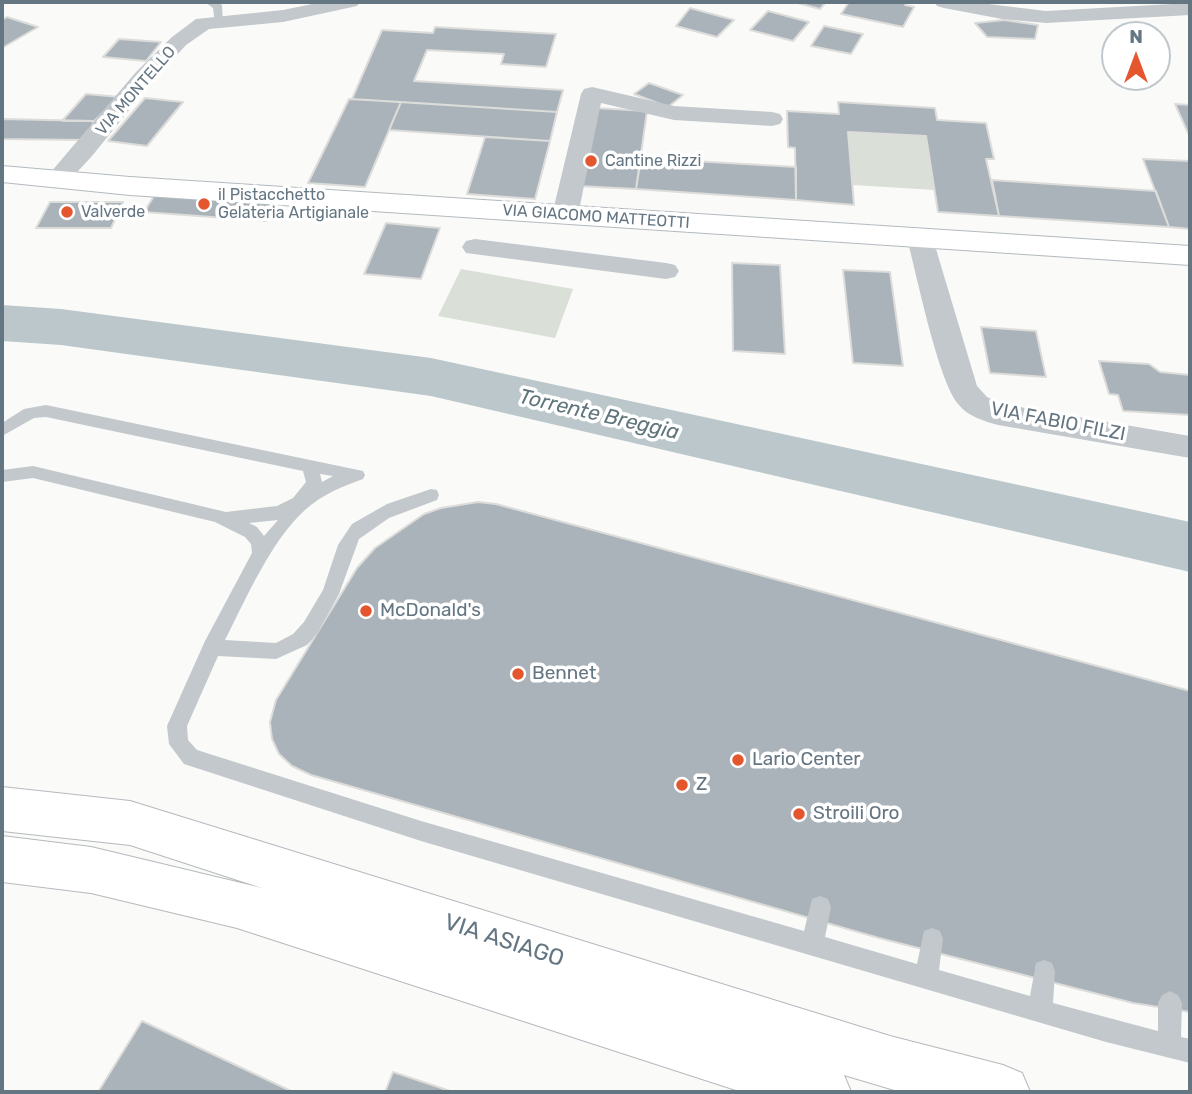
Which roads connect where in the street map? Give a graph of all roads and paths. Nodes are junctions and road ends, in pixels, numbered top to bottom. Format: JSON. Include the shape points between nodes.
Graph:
{"nodes":[{"id":1,"x":349,"y":2,"type":"edge"},
{"id":2,"x":944,"y":2,"type":"edge"},
{"id":3,"x":1190,"y":9,"type":"edge"},
{"id":4,"x":215,"y":12,"type":"edge"},
{"id":5,"x":772,"y":119,"type":"dead end"},
{"id":6,"x":2,"y":174,"type":"edge"},
{"id":7,"x":57,"y":179,"type":"junction"},
{"id":8,"x":557,"y":215,"type":"junction"},
{"id":9,"x":920,"y":239,"type":"junction"},
{"id":10,"x":475,"y":247,"type":"dead end"},
{"id":11,"x":533,"y":254,"type":"junction"},
{"id":12,"x":1190,"y":256,"type":"edge"},
{"id":13,"x":666,"y":271,"type":"dead end"},
{"id":14,"x":2,"y":430,"type":"edge"},
{"id":15,"x":1190,"y":447,"type":"edge"},
{"id":16,"x":301,"y":462,"type":"junction"},
{"id":17,"x":2,"y":476,"type":"edge"},
{"id":18,"x":430,"y":495,"type":"dead end"},
{"id":19,"x":299,"y":505,"type":"junction"},
{"id":20,"x":219,"y":516,"type":"junction"},
{"id":21,"x":261,"y":553,"type":"junction"},
{"id":22,"x":212,"y":647,"type":"junction"},
{"id":23,"x":2,"y":809,"type":"edge"},
{"id":24,"x":2,"y":859,"type":"edge"},
{"id":25,"x":820,"y":906,"type":"dead end"},
{"id":26,"x":932,"y":939,"type":"dead end"},
{"id":27,"x":812,"y":944,"type":"junction"},
{"id":28,"x":1044,"y":971,"type":"dead end"},
{"id":29,"x":926,"y":978,"type":"junction"},
{"id":30,"x":1170,"y":1003,"type":"dead end"},
{"id":31,"x":1041,"y":1011,"type":"junction"},
{"id":32,"x":1180,"y":1048,"type":"edge"},
{"id":33,"x":824,"y":1092,"type":"edge"},
{"id":34,"x":1003,"y":1092,"type":"edge"}],
"edges":[{"from":1,"to":4,"type":"street","name":"VIA MONTELLO","via":[[283,16]]},
{"from":2,"to":3,"type":"street","via":[[1024,16]]},
{"from":4,"to":7,"type":"street","name":"VIA MONTELLO","via":[[144,77]]},
{"from":5,"to":8,"type":"street","via":[[674,113],[592,94]]},
{"from":6,"to":7,"type":"street","name":"VIA GIACOMO MATTEOTTI"},
{"from":7,"to":8,"type":"street","name":"VIA GIACOMO MATTEOTTI"},
{"from":8,"to":9,"type":"street","name":"VIA GIACOMO MATTEOTTI"},
{"from":8,"to":11,"type":"street"},
{"from":9,"to":12,"type":"street","name":"VIA GIACOMO MATTEOTTI"},
{"from":9,"to":15,"type":"street","name":"VIA FABIO FILZI","via":[[962,386],[978,406],[998,414]]},
{"from":10,"to":11,"type":"street"},
{"from":11,"to":13,"type":"street"},
{"from":14,"to":16,"type":"lane","via":[[30,413],[46,411]]},
{"from":16,"to":19,"type":"lane","via":[[310,468],[314,482]]},
{"from":16,"to":19,"type":"lane","via":[[356,474]]},
{"from":17,"to":20,"type":"lane","via":[[33,472]]},
{"from":18,"to":22,"type":"lane","via":[[358,529],[349,539],[337,579],[313,627],[293,647],[276,651]]},
{"from":19,"to":20,"type":"lane","via":[[258,516]]},
{"from":19,"to":21,"type":"lane"},
{"from":20,"to":21,"type":"lane","via":[[251,532]]},
{"from":21,"to":22,"type":"lane"},
{"from":22,"to":27,"type":"lane","via":[[177,726],[179,744],[191,757],[421,831]]},
{"from":23,"to":34,"type":"street","name":"VIA ASIAGO","via":[[130,822],[890,1063]]},
{"from":24,"to":33,"type":"street","via":[[91,870],[237,904]]},
{"from":25,"to":27,"type":"lane"},
{"from":26,"to":29,"type":"lane"},
{"from":27,"to":29,"type":"lane"},
{"from":28,"to":31,"type":"lane"},
{"from":29,"to":31,"type":"lane"},
{"from":30,"to":32,"type":"lane"},
{"from":31,"to":32,"type":"lane"}]}
